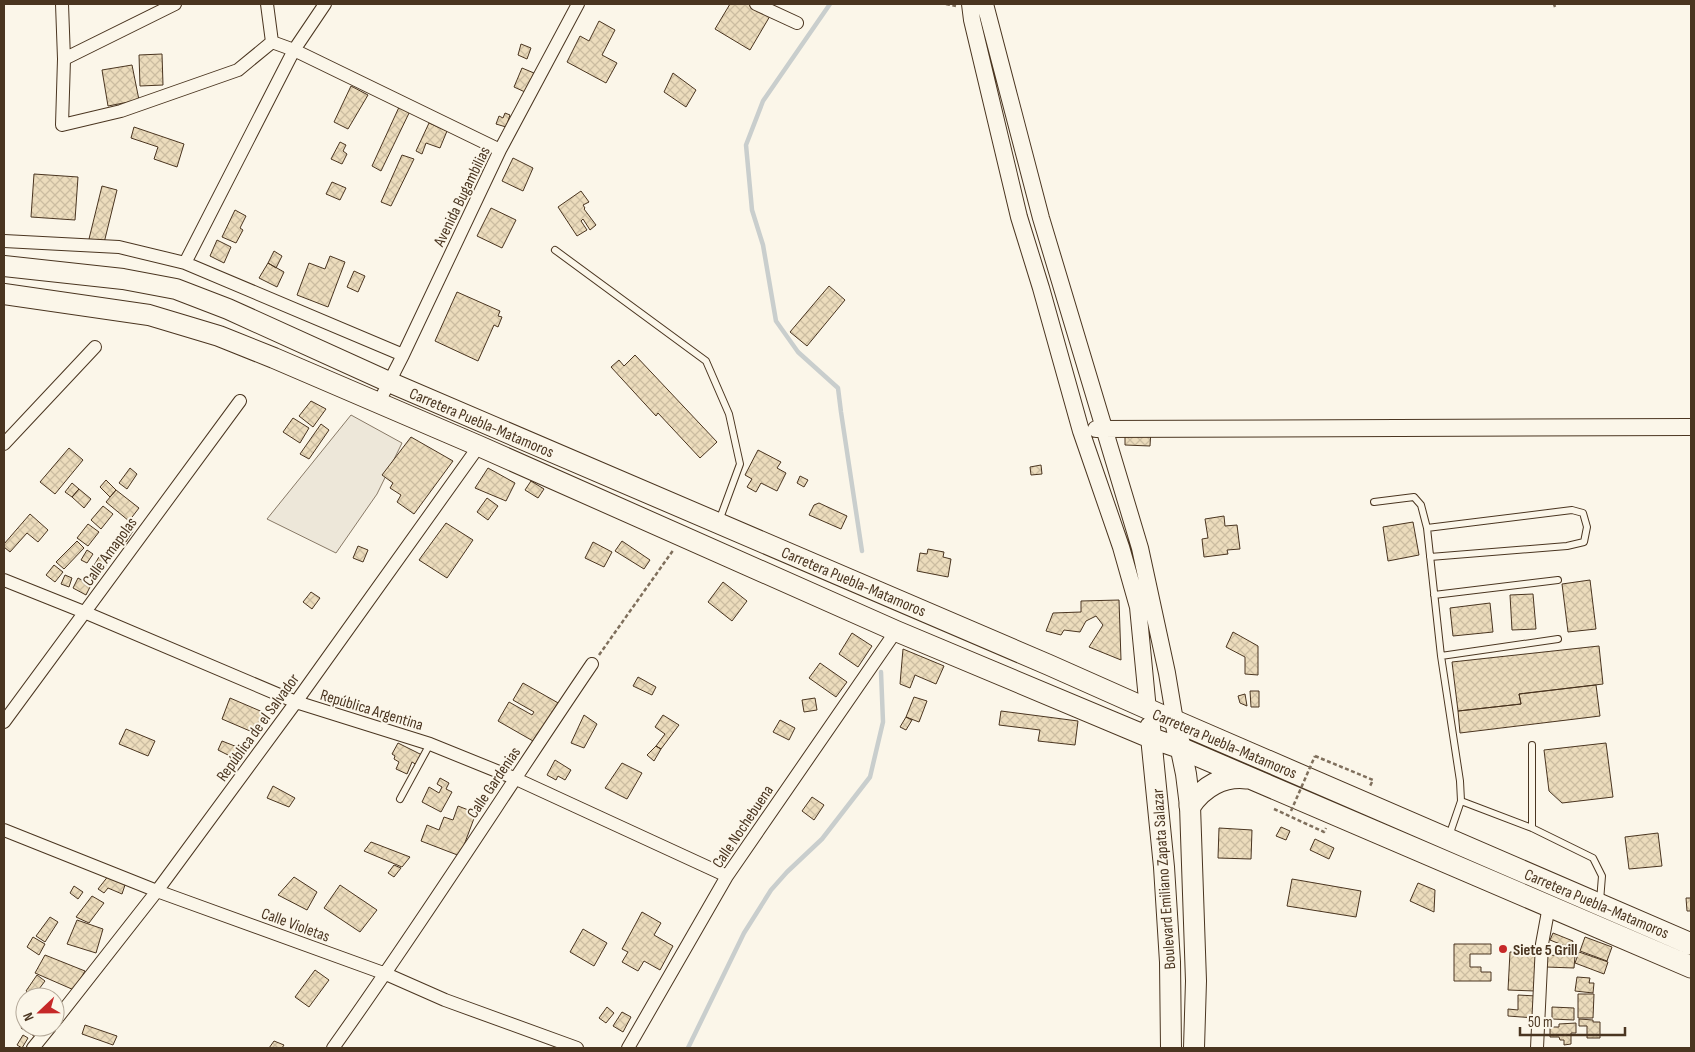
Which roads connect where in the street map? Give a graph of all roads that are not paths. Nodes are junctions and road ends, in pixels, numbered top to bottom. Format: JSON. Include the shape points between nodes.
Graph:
{"nodes":[{"id":1,"x":62,"y":4,"type":"edge"},
{"id":2,"x":173,"y":4,"type":"edge"},
{"id":3,"x":267,"y":4,"type":"edge"},
{"id":4,"x":325,"y":4,"type":"edge"},
{"id":5,"x":578,"y":4,"type":"edge"},
{"id":6,"x":756,"y":4,"type":"edge"},
{"id":7,"x":970,"y":4,"type":"edge"},
{"id":8,"x":985,"y":4,"type":"edge"},
{"id":9,"x":780,"y":8,"type":"edge"},
{"id":10,"x":797,"y":24,"type":"dead end"},
{"id":11,"x":272,"y":42,"type":"junction"},
{"id":12,"x":294,"y":50,"type":"junction"},
{"id":13,"x":64,"y":59,"type":"junction"},
{"id":14,"x":500,"y":150,"type":"junction"},
{"id":15,"x":4,"y":241,"type":"edge"},
{"id":16,"x":555,"y":250,"type":"dead end"},
{"id":17,"x":185,"y":263,"type":"junction"},
{"id":18,"x":4,"y":266,"type":"edge"},
{"id":19,"x":4,"y":294,"type":"edge"},
{"id":20,"x":95,"y":347,"type":"dead end"},
{"id":21,"x":403,"y":355,"type":"junction"},
{"id":22,"x":388,"y":382,"type":"junction"},
{"id":23,"x":240,"y":401,"type":"dead end"},
{"id":24,"x":378,"y":404,"type":"junction"},
{"id":25,"x":1691,"y":426,"type":"edge"},
{"id":26,"x":1105,"y":428,"type":"junction"},
{"id":27,"x":1081,"y":430,"type":"junction"},
{"id":28,"x":4,"y":444,"type":"edge"},
{"id":29,"x":479,"y":446,"type":"junction"},
{"id":30,"x":1374,"y":502,"type":"dead end"},
{"id":31,"x":719,"y":523,"type":"junction"},
{"id":32,"x":1426,"y":528,"type":"junction"},
{"id":33,"x":1430,"y":557,"type":"junction"},
{"id":34,"x":4,"y":580,"type":"edge"},
{"id":35,"x":1558,"y":580,"type":"dead end"},
{"id":36,"x":1434,"y":595,"type":"junction"},
{"id":37,"x":84,"y":612,"type":"junction"},
{"id":38,"x":896,"y":631,"type":"junction"},
{"id":39,"x":1558,"y":639,"type":"dead end"},
{"id":40,"x":1160,"y":641,"type":"junction"},
{"id":41,"x":1141,"y":645,"type":"junction"},
{"id":42,"x":1441,"y":656,"type":"junction"},
{"id":43,"x":592,"y":664,"type":"road end"},
{"id":44,"x":296,"y":702,"type":"junction"},
{"id":45,"x":1148,"y":710,"type":"junction"},
{"id":46,"x":4,"y":722,"type":"edge"},
{"id":47,"x":1175,"y":722,"type":"junction"},
{"id":48,"x":1151,"y":738,"type":"junction"},
{"id":49,"x":430,"y":744,"type":"junction"},
{"id":50,"x":1532,"y":745,"type":"dead end"},
{"id":51,"x":1180,"y":748,"type":"junction"},
{"id":52,"x":514,"y":778,"type":"junction"},
{"id":53,"x":1251,"y":778,"type":"junction"},
{"id":54,"x":400,"y":798,"type":"dead end"},
{"id":55,"x":1461,"y":801,"type":"junction"},
{"id":56,"x":1190,"y":813,"type":"junction"},
{"id":57,"x":1159,"y":823,"type":"junction"},
{"id":58,"x":1532,"y":828,"type":"junction"},
{"id":59,"x":4,"y":830,"type":"edge"},
{"id":60,"x":1448,"y":838,"type":"junction"},
{"id":61,"x":727,"y":876,"type":"junction"},
{"id":62,"x":157,"y":891,"type":"junction"},
{"id":63,"x":1600,"y":905,"type":"junction"},
{"id":64,"x":1549,"y":906,"type":"junction"},
{"id":65,"x":1691,"y":944,"type":"edge"},
{"id":66,"x":1691,"y":967,"type":"edge"},
{"id":67,"x":386,"y":974,"type":"junction"},
{"id":68,"x":65,"y":1008,"type":"edge"},
{"id":69,"x":42,"y":1037,"type":"edge"},
{"id":70,"x":34,"y":1048,"type":"edge"},
{"id":71,"x":333,"y":1048,"type":"edge"},
{"id":72,"x":577,"y":1048,"type":"edge"},
{"id":73,"x":628,"y":1048,"type":"edge"},
{"id":74,"x":1171,"y":1048,"type":"edge"},
{"id":75,"x":1194,"y":1048,"type":"edge"},
{"id":76,"x":1537,"y":1048,"type":"edge"}],
"edges":[{"from":1,"to":13,"type":"street"},
{"from":2,"to":13,"type":"street"},
{"from":3,"to":11,"type":"street"},
{"from":4,"to":12,"type":"street"},
{"from":5,"to":14,"type":"street","name":"Avenida Bugambilias"},
{"from":6,"to":9,"type":"street"},
{"from":7,"to":27,"type":"street","via":[[1019,217]]},
{"from":8,"to":26,"type":"street","via":[[1041,218]]},
{"from":9,"to":10,"type":"street"},
{"from":11,"to":12,"type":"street"},
{"from":11,"to":13,"type":"street","via":[[238,70],[121,111],[62,125]]},
{"from":12,"to":14,"type":"street"},
{"from":12,"to":17,"type":"street"},
{"from":14,"to":21,"type":"street","name":"Avenida Bugambilias"},
{"from":15,"to":17,"type":"street","via":[[119,247]]},
{"from":16,"to":31,"type":"lane","via":[[706,361],[729,414],[740,464]]},
{"from":17,"to":21,"type":"street"},
{"from":18,"to":22,"type":"main road","name":"Carretera Puebla-Matamoros","via":[[123,279],[176,289],[228,309]]},
{"from":19,"to":24,"type":"main road","name":"Carretera Puebla-Matamoros","via":[[157,318],[219,336]]},
{"from":20,"to":28,"type":"street"},
{"from":21,"to":22,"type":"street","name":"Avenida Bugambilias"},
{"from":22,"to":24,"type":"street","name":"Avenida Bugambilias"},
{"from":22,"to":31,"type":"main road","name":"Carretera Puebla-Matamoros"},
{"from":23,"to":37,"type":"street","name":"Calle Amapolas"},
{"from":24,"to":29,"type":"main road","name":"Carretera Puebla-Matamoros"},
{"from":25,"to":26,"type":"street"},
{"from":26,"to":27,"type":"street"},
{"from":26,"to":40,"type":"street","via":[[1140,548]]},
{"from":27,"to":41,"type":"street","via":[[1138,607]]},
{"from":29,"to":38,"type":"main road","name":"Carretera Puebla-Matamoros"},
{"from":29,"to":44,"type":"street","name":"República de el Salvador"},
{"from":30,"to":32,"type":"lane","via":[[1414,498],[1421,505]]},
{"from":31,"to":45,"type":"main road","name":"Carretera Puebla-Matamoros"},
{"from":32,"to":33,"type":"lane"},
{"from":32,"to":33,"type":"lane","via":[[1572,510],[1582,513],[1587,527],[1584,542],[1566,546]]},
{"from":33,"to":36,"type":"lane"},
{"from":34,"to":37,"type":"street","name":"República Argentina"},
{"from":35,"to":36,"type":"lane"},
{"from":36,"to":42,"type":"lane"},
{"from":37,"to":44,"type":"street","name":"República Argentina"},
{"from":37,"to":46,"type":"street","name":"Calle Amapolas"},
{"from":38,"to":48,"type":"main road","name":"Carretera Puebla-Matamoros"},
{"from":38,"to":61,"type":"street","name":"Calle Nochebuena"},
{"from":39,"to":42,"type":"lane"},
{"from":40,"to":41,"type":"street"},
{"from":40,"to":47,"type":"street"},
{"from":41,"to":45,"type":"street"},
{"from":42,"to":55,"type":"lane"},
{"from":43,"to":52,"type":"street","name":"Calle Gardenias"},
{"from":44,"to":49,"type":"street","name":"República Argentina"},
{"from":44,"to":62,"type":"street","name":"República de el Salvador"},
{"from":45,"to":47,"type":"main road","name":"Carretera Puebla-Matamoros"},
{"from":45,"to":48,"type":"main road","name":"Boulevard Emiliano Zapata Salazar"},
{"from":47,"to":51,"type":"main road","name":"Boulevard Emiliano Zapata Salazar"},
{"from":47,"to":60,"type":"highway","name":"Carretera Puebla-Matamoros"},
{"from":48,"to":51,"type":"main road","name":"Carretera Puebla-Matamoros"},
{"from":48,"to":57,"type":"main road","name":"Boulevard Emiliano Zapata Salazar"},
{"from":49,"to":52,"type":"street","name":"República Argentina"},
{"from":49,"to":54,"type":"lane"},
{"from":50,"to":58,"type":"lane"},
{"from":51,"to":53,"type":"highway","name":"Carretera Puebla-Matamoros"},
{"from":51,"to":56,"type":"main road","name":"Boulevard Emiliano Zapata Salazar"},
{"from":52,"to":61,"type":"street","name":"República Argentina"},
{"from":52,"to":67,"type":"street","name":"Calle Gardenias"},
{"from":53,"to":56,"type":"highway","via":[[1232,778],[1214,783],[1200,793]]},
{"from":53,"to":64,"type":"highway","name":"Carretera Puebla-Matamoros"},
{"from":55,"to":58,"type":"lane"},
{"from":55,"to":60,"type":"lane"},
{"from":56,"to":57,"type":"main road"},
{"from":56,"to":75,"type":"main road","name":"Boulevard Emiliano Zapata Salazar","via":[[1196,981]]},
{"from":57,"to":74,"type":"main road","name":"Boulevard Emiliano Zapata Salazar","via":[[1170,962]]},
{"from":58,"to":63,"type":"lane","via":[[1593,858],[1602,876]]},
{"from":59,"to":62,"type":"street","name":"Calle Violetas"},
{"from":60,"to":63,"type":"highway","name":"Carretera Puebla-Matamoros"},
{"from":61,"to":73,"type":"street","name":"Calle Nochebuena"},
{"from":62,"to":67,"type":"street","name":"Calle Violetas"},
{"from":62,"to":68,"type":"street","name":"República de el Salvador"},
{"from":63,"to":65,"type":"highway","name":"Carretera Puebla-Matamoros"},
{"from":64,"to":66,"type":"highway","name":"Carretera Puebla-Matamoros"},
{"from":64,"to":76,"type":"street","via":[[1542,944]]},
{"from":67,"to":71,"type":"street","name":"Calle Gardenias"},
{"from":67,"to":72,"type":"street","name":"Calle Violetas","via":[[445,1000]]},
{"from":69,"to":70,"type":"street"}]}
